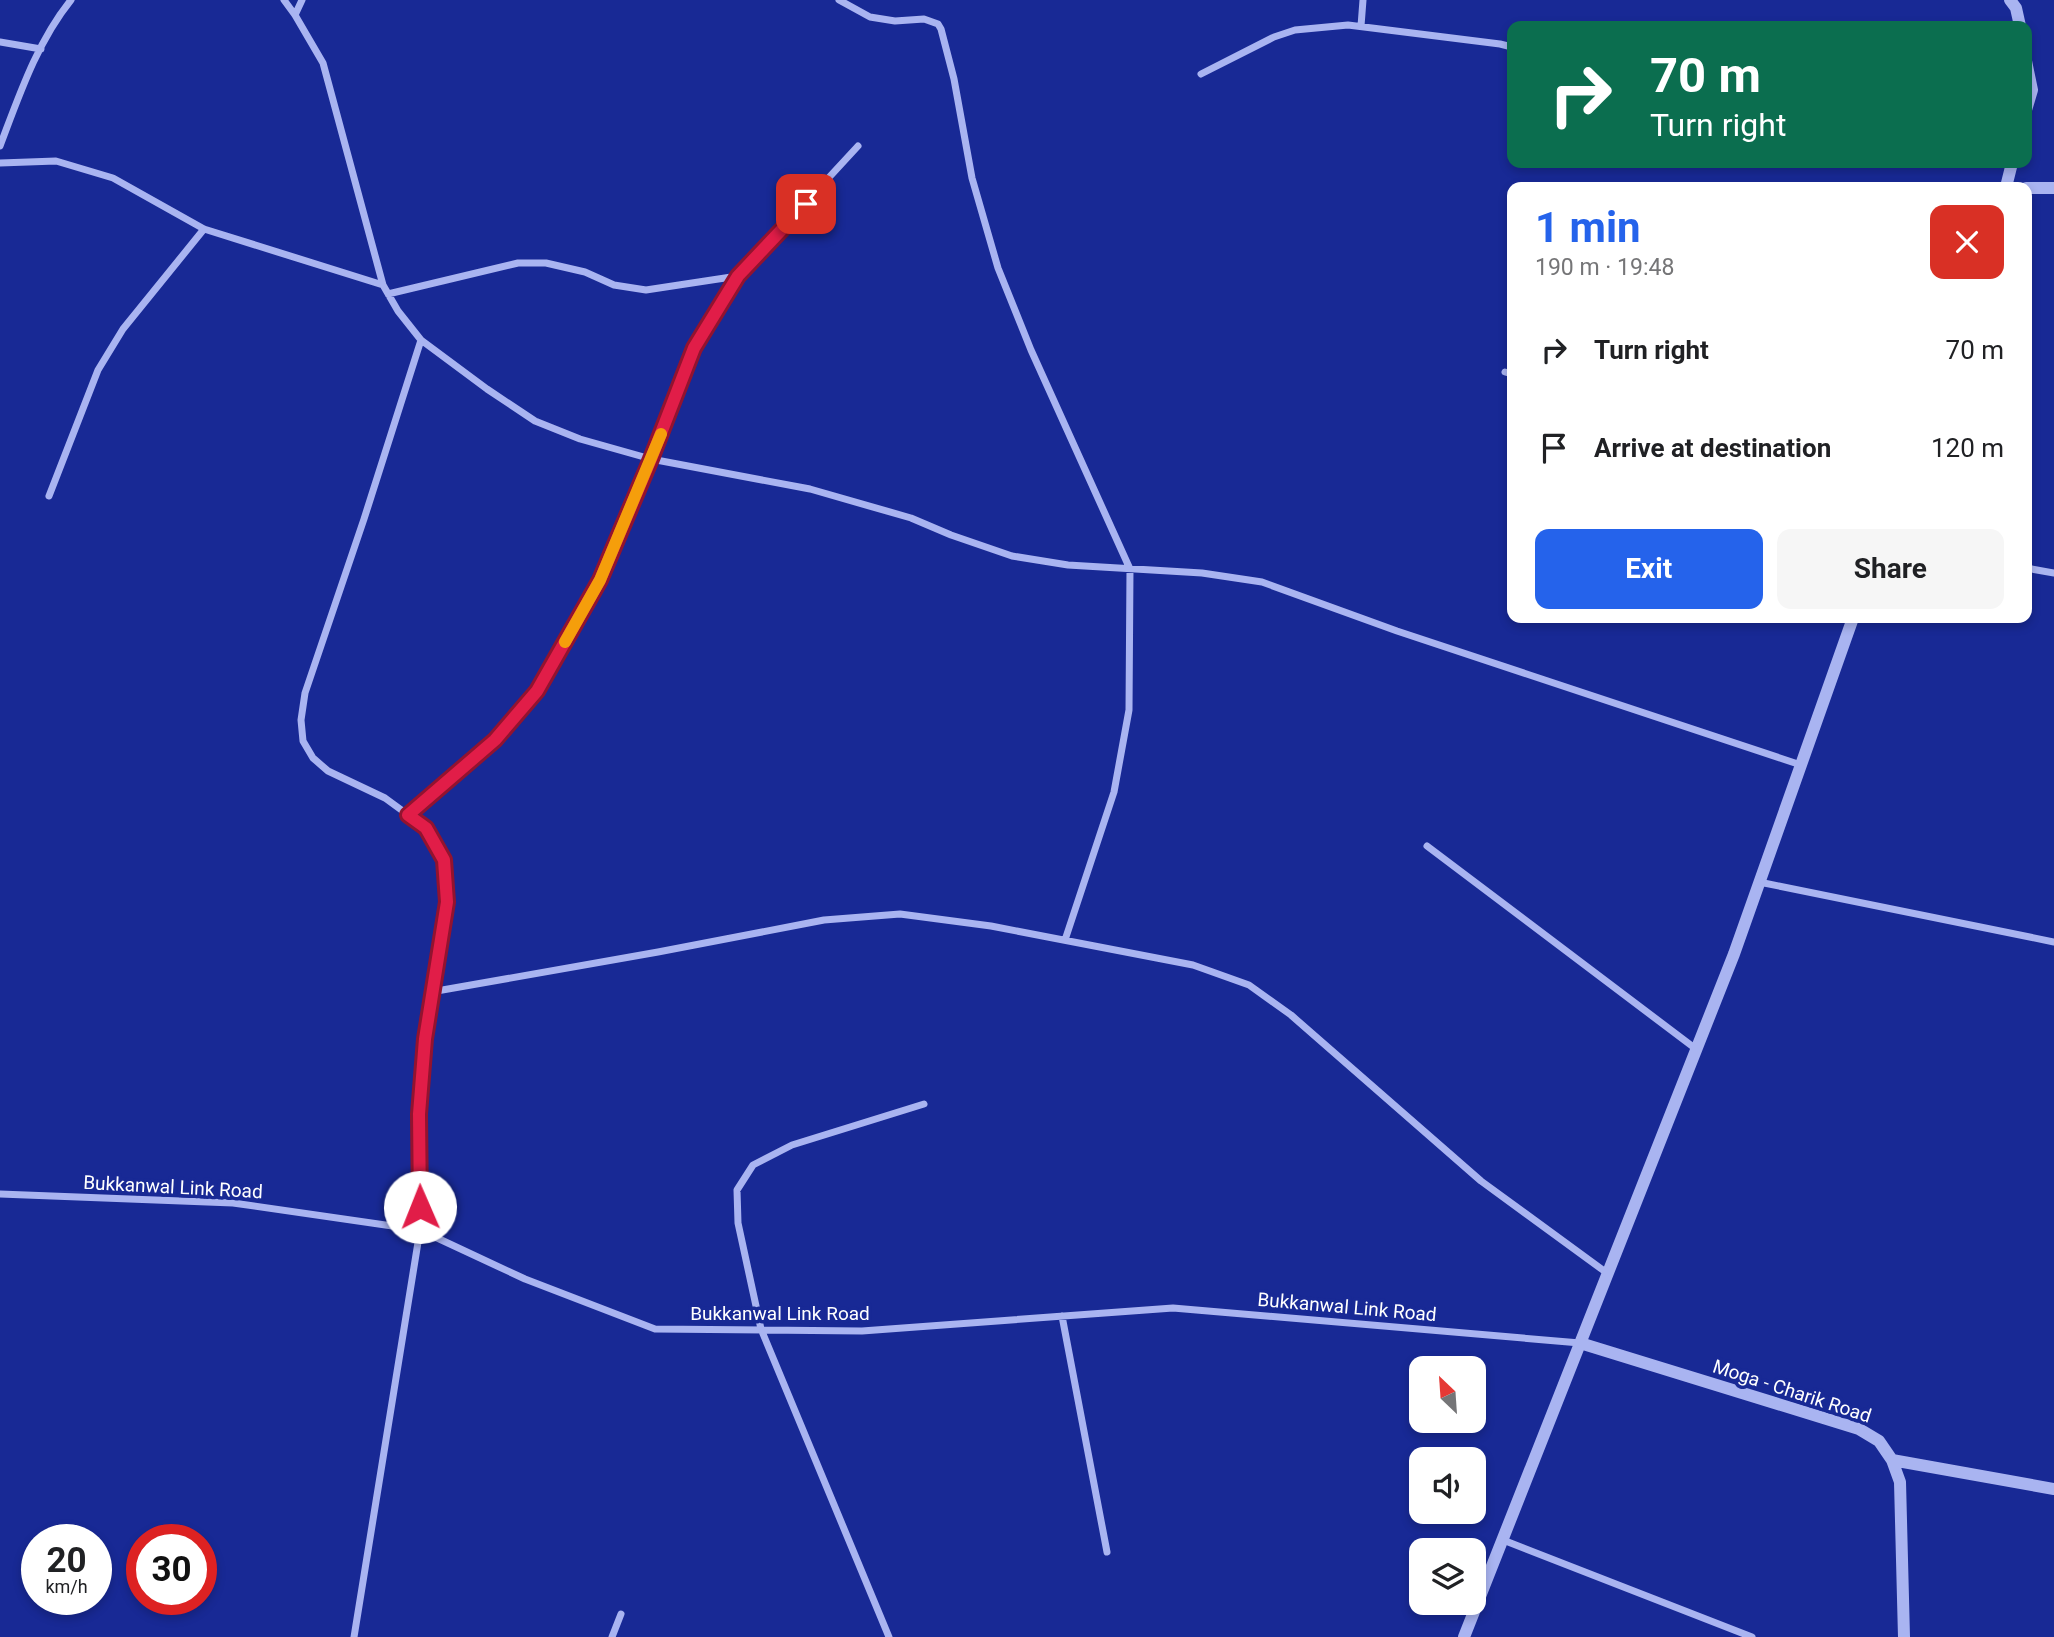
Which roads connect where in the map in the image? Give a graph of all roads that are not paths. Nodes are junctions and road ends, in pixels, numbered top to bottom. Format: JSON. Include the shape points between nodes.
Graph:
{"nodes":[{"id":1,"x":71,"y":0,"type":"edge"},
{"id":2,"x":284,"y":0,"type":"edge"},
{"id":3,"x":302,"y":0,"type":"edge"},
{"id":4,"x":839,"y":0,"type":"edge"},
{"id":5,"x":1363,"y":0,"type":"edge"},
{"id":6,"x":2015,"y":3,"type":"edge"},
{"id":7,"x":295,"y":15,"type":"junction"},
{"id":8,"x":2019,"y":21,"type":"edge"},
{"id":9,"x":1361,"y":26,"type":"junction"},
{"id":10,"x":0,"y":42,"type":"edge"},
{"id":11,"x":1507,"y":46,"type":"edge"},
{"id":12,"x":41,"y":49,"type":"junction"},
{"id":13,"x":1201,"y":74,"type":"dead end"},
{"id":14,"x":0,"y":146,"type":"edge"},
{"id":15,"x":858,"y":146,"type":"dead end"},
{"id":16,"x":0,"y":163,"type":"edge"},
{"id":17,"x":2032,"y":188,"type":"edge"},
{"id":18,"x":2054,"y":188,"type":"edge"},
{"id":19,"x":204,"y":229,"type":"junction"},
{"id":20,"x":738,"y":276,"type":"junction"},
{"id":21,"x":383,"y":285,"type":"junction"},
{"id":22,"x":388,"y":294,"type":"junction"},
{"id":23,"x":421,"y":340,"type":"junction"},
{"id":24,"x":651,"y":459,"type":"junction"},
{"id":25,"x":49,"y":496,"type":"dead end"},
{"id":26,"x":1130,"y":569,"type":"junction"},
{"id":27,"x":2032,"y":569,"type":"edge"},
{"id":28,"x":2054,"y":573,"type":"edge"},
{"id":29,"x":1851,"y":623,"type":"edge"},
{"id":30,"x":1801,"y":765,"type":"junction"},
{"id":31,"x":408,"y":815,"type":"junction"},
{"id":32,"x":1427,"y":846,"type":"dead end"},
{"id":33,"x":1759,"y":882,"type":"junction"},
{"id":34,"x":1065,"y":940,"type":"junction"},
{"id":35,"x":2054,"y":942,"type":"edge"},
{"id":36,"x":431,"y":992,"type":"junction"},
{"id":37,"x":1696,"y":1049,"type":"junction"},
{"id":38,"x":923,"y":1104,"type":"dead end"},
{"id":39,"x":0,"y":1194,"type":"edge"},
{"id":40,"x":421,"y":1230,"type":"junction"},
{"id":41,"x":1607,"y":1273,"type":"junction"},
{"id":42,"x":1062,"y":1316,"type":"junction"},
{"id":43,"x":761,"y":1329,"type":"junction"},
{"id":44,"x":1580,"y":1343,"type":"junction"},
{"id":45,"x":1892,"y":1460,"type":"junction"},
{"id":46,"x":2054,"y":1489,"type":"edge"},
{"id":47,"x":1503,"y":1540,"type":"junction"},
{"id":48,"x":1107,"y":1552,"type":"dead end"},
{"id":49,"x":621,"y":1614,"type":"dead end"},
{"id":50,"x":354,"y":1637,"type":"edge"},
{"id":51,"x":612,"y":1637,"type":"edge"},
{"id":52,"x":889,"y":1637,"type":"edge"},
{"id":53,"x":1464,"y":1637,"type":"edge"},
{"id":54,"x":1752,"y":1637,"type":"edge"},
{"id":55,"x":1905,"y":1637,"type":"edge"}],
"edges":[{"from":1,"to":12,"type":"street"},
{"from":2,"to":7,"type":"street"},
{"from":3,"to":7,"type":"street"},
{"from":4,"to":26,"type":"street","via":[[870,17],[924,19],[941,29],[971,178],[998,268]]},
{"from":5,"to":9,"type":"street"},
{"from":6,"to":8,"type":"street"},
{"from":7,"to":21,"type":"street","via":[[323,63]]},
{"from":9,"to":11,"type":"street"},
{"from":9,"to":13,"type":"street","via":[[1295,30]]},
{"from":10,"to":12,"type":"street"},
{"from":12,"to":14,"type":"street"},
{"from":15,"to":20,"type":"street"},
{"from":16,"to":19,"type":"street","via":[[56,161],[113,178]]},
{"from":17,"to":18,"type":"street"},
{"from":19,"to":21,"type":"street"},
{"from":19,"to":25,"type":"street","via":[[123,329],[98,370]]},
{"from":20,"to":22,"type":"street","via":[[646,290],[614,285],[546,263],[518,263]]},
{"from":20,"to":24,"type":"street","via":[[694,348]]},
{"from":21,"to":22,"type":"street"},
{"from":22,"to":23,"type":"street"},
{"from":23,"to":24,"type":"street","via":[[535,421]]},
{"from":23,"to":31,"type":"street","via":[[305,693],[301,720],[303,741],[313,758]]},
{"from":24,"to":26,"type":"street","via":[[810,489],[911,518],[1012,556]]},
{"from":24,"to":31,"type":"street","via":[[600,580],[537,691],[495,740]]},
{"from":26,"to":30,"type":"street","via":[[1262,582]]},
{"from":26,"to":34,"type":"street","via":[[1129,710],[1114,792]]},
{"from":27,"to":28,"type":"street"},
{"from":29,"to":30,"type":"street"},
{"from":30,"to":33,"type":"street"},
{"from":31,"to":36,"type":"street","via":[[426,828],[444,860],[447,902]]},
{"from":32,"to":37,"type":"street"},
{"from":33,"to":35,"type":"street"},
{"from":33,"to":37,"type":"street"},
{"from":34,"to":36,"type":"street","via":[[900,914],[824,920]]},
{"from":34,"to":41,"type":"street","via":[[1193,965],[1249,985],[1292,1015],[1481,1181]]},
{"from":36,"to":40,"type":"street","via":[[419,1114]]},
{"from":37,"to":41,"type":"street"},
{"from":38,"to":43,"type":"street","via":[[792,1145],[753,1165],[737,1189],[738,1223]]},
{"from":39,"to":40,"type":"street","name":"Bukkanwal Link Road","via":[[233,1203]]},
{"from":40,"to":43,"type":"street","name":"Bukkanwal Link Road","via":[[525,1279],[655,1329]]},
{"from":40,"to":50,"type":"street"},
{"from":41,"to":44,"type":"street"},
{"from":42,"to":43,"type":"street","name":"Bukkanwal Link Road","via":[[862,1331]]},
{"from":42,"to":44,"type":"street","name":"Bukkanwal Link Road","via":[[1173,1308]]},
{"from":42,"to":48,"type":"street"},
{"from":43,"to":52,"type":"street"},
{"from":44,"to":45,"type":"street","name":"Moga - Charik Road","via":[[1858,1429],[1879,1441]]},
{"from":44,"to":47,"type":"street"},
{"from":45,"to":46,"type":"street"},
{"from":45,"to":55,"type":"street","name":"Moga - Charik Road","via":[[1900,1482]]},
{"from":47,"to":53,"type":"street"},
{"from":47,"to":54,"type":"street"},
{"from":49,"to":51,"type":"street"}]}
